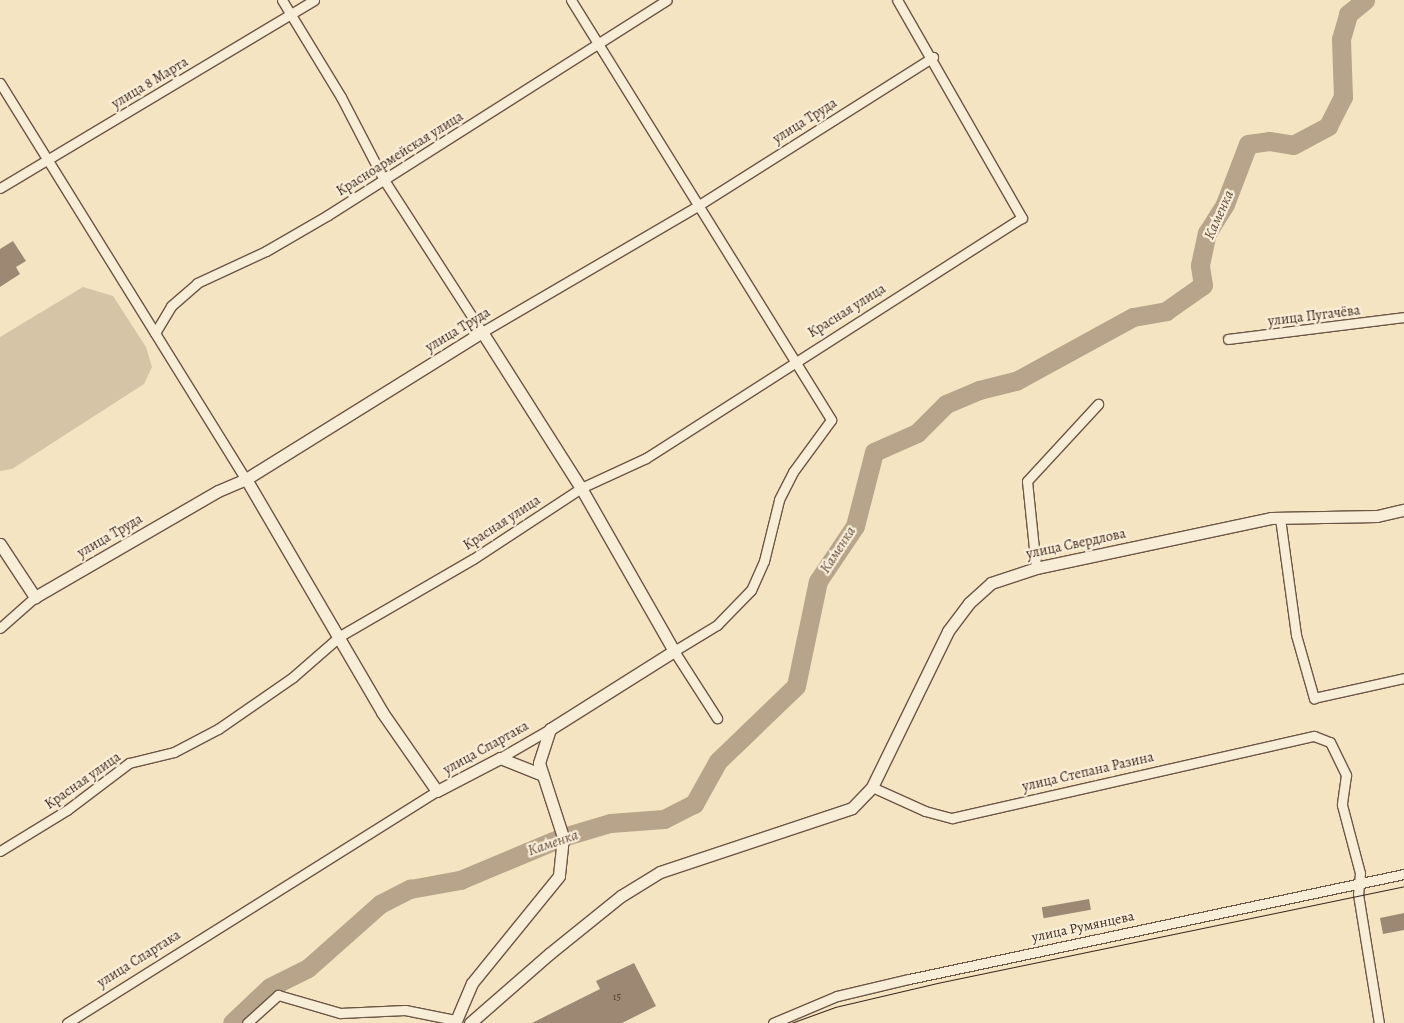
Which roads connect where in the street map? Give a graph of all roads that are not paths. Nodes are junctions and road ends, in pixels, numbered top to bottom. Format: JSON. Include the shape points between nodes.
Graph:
{"nodes":[{"id":1,"x":282,"y":0,"type":"edge"},
{"id":2,"x":314,"y":0,"type":"edge"},
{"id":3,"x":571,"y":0,"type":"edge"},
{"id":4,"x":667,"y":0,"type":"edge"},
{"id":5,"x":897,"y":0,"type":"edge"},
{"id":6,"x":291,"y":14,"type":"junction"},
{"id":7,"x":596,"y":44,"type":"junction"},
{"id":8,"x":933,"y":58,"type":"junction"},
{"id":9,"x":0,"y":83,"type":"edge"},
{"id":10,"x":47,"y":161,"type":"junction"},
{"id":11,"x":384,"y":180,"type":"junction"},
{"id":12,"x":0,"y":188,"type":"edge"},
{"id":13,"x":699,"y":204,"type":"junction"},
{"id":14,"x":1404,"y":317,"type":"edge"},
{"id":15,"x":482,"y":332,"type":"junction"},
{"id":16,"x":154,"y":333,"type":"junction"},
{"id":17,"x":1228,"y":338,"type":"dead end"},
{"id":18,"x":794,"y":360,"type":"junction"},
{"id":19,"x":1098,"y":404,"type":"dead end"},
{"id":20,"x":246,"y":479,"type":"junction"},
{"id":21,"x":581,"y":488,"type":"junction"},
{"id":22,"x":1404,"y":510,"type":"edge"},
{"id":23,"x":1280,"y":518,"type":"junction"},
{"id":24,"x":0,"y":544,"type":"edge"},
{"id":25,"x":1036,"y":568,"type":"junction"},
{"id":26,"x":35,"y":596,"type":"junction"},
{"id":27,"x":0,"y":628,"type":"edge"},
{"id":28,"x":340,"y":636,"type":"junction"},
{"id":29,"x":674,"y":652,"type":"junction"},
{"id":30,"x":1404,"y":678,"type":"edge"},
{"id":31,"x":717,"y":718,"type":"dead end"},
{"id":32,"x":550,"y":729,"type":"junction"},
{"id":33,"x":500,"y":758,"type":"junction"},
{"id":34,"x":540,"y":774,"type":"junction"},
{"id":35,"x":872,"y":787,"type":"junction"},
{"id":36,"x":437,"y":791,"type":"junction"},
{"id":37,"x":0,"y":852,"type":"edge"},
{"id":38,"x":1404,"y":874,"type":"edge"},
{"id":39,"x":1359,"y":884,"type":"junction"},
{"id":40,"x":455,"y":1022,"type":"edge"},
{"id":41,"x":66,"y":1023,"type":"edge"},
{"id":42,"x":247,"y":1023,"type":"edge"},
{"id":43,"x":470,"y":1023,"type":"edge"},
{"id":44,"x":773,"y":1023,"type":"edge"},
{"id":45,"x":1379,"y":1023,"type":"edge"}],
"edges":[{"from":1,"to":6,"type":"street"},
{"from":2,"to":6,"type":"street","name":"улица 8 Марта"},
{"from":3,"to":7,"type":"street"},
{"from":4,"to":7,"type":"street","name":"Красноармейская улица"},
{"from":5,"to":8,"type":"street"},
{"from":6,"to":10,"type":"street","name":"улица 8 Марта"},
{"from":6,"to":11,"type":"street"},
{"from":7,"to":11,"type":"street","name":"Красноармейская улица"},
{"from":7,"to":13,"type":"street"},
{"from":8,"to":13,"type":"street","name":"улица Труда"},
{"from":8,"to":18,"type":"street","name":"Красная улица","via":[[1022,218]]},
{"from":9,"to":10,"type":"street"},
{"from":10,"to":12,"type":"street","name":"улица 8 Марта"},
{"from":10,"to":16,"type":"street"},
{"from":11,"to":15,"type":"street"},
{"from":11,"to":16,"type":"street","name":"Красноармейская улица","via":[[266,251],[197,283],[172,306]]},
{"from":13,"to":15,"type":"street","name":"улица Труда"},
{"from":13,"to":18,"type":"street"},
{"from":14,"to":17,"type":"street","name":"улица Пугачёва","via":[[1314,331]]},
{"from":15,"to":20,"type":"street","name":"улица Труда"},
{"from":15,"to":21,"type":"street"},
{"from":16,"to":20,"type":"street"},
{"from":18,"to":21,"type":"street","name":"Красная улица","via":[[646,458]]},
{"from":18,"to":29,"type":"street","name":"улица Спартака","via":[[831,420],[794,472],[779,500],[764,561],[751,590],[717,625]]},
{"from":19,"to":25,"type":"street","via":[[1027,481]]},
{"from":20,"to":26,"type":"street","name":"улица Труда","via":[[218,491]]},
{"from":20,"to":28,"type":"street"},
{"from":21,"to":28,"type":"street","name":"Красная улица","via":[[473,559]]},
{"from":21,"to":29,"type":"street"},
{"from":22,"to":23,"type":"street","name":"улица Свердлова","via":[[1377,516]]},
{"from":23,"to":25,"type":"street","name":"улица Свердлова"},
{"from":23,"to":30,"type":"street","via":[[1296,635],[1314,698]]},
{"from":24,"to":26,"type":"street"},
{"from":25,"to":35,"type":"street","name":"улица Свердлова","via":[[991,583],[969,603],[948,631]]},
{"from":26,"to":27,"type":"street","name":"улица Труда"},
{"from":28,"to":36,"type":"street","via":[[382,712]]},
{"from":28,"to":37,"type":"street","name":"Красная улица","via":[[293,677],[218,729],[174,752],[129,763],[68,810]]},
{"from":29,"to":31,"type":"street"},
{"from":29,"to":32,"type":"street","name":"улица Спартака"},
{"from":32,"to":33,"type":"street","name":"улица Спартака"},
{"from":32,"to":34,"type":"street","via":[[543,742]]},
{"from":33,"to":34,"type":"street"},
{"from":33,"to":36,"type":"street","name":"улица Спартака"},
{"from":34,"to":40,"type":"street","via":[[557,818],[564,857],[559,876],[472,983]]},
{"from":35,"to":39,"type":"street","name":"улица Степана Разина","via":[[925,811],[952,818],[1314,736],[1330,742],[1346,775],[1342,805],[1360,873]]},
{"from":35,"to":43,"type":"street","name":"улица Свердлова","via":[[852,808],[827,819],[660,872],[621,896],[548,954]]},
{"from":36,"to":41,"type":"street","name":"улица Спартака"},
{"from":38,"to":39,"type":"street","name":"улица Румянцева"},
{"from":39,"to":44,"type":"street","name":"улица Румянцева","via":[[837,996]]},
{"from":39,"to":45,"type":"street"},
{"from":40,"to":42,"type":"street","via":[[405,1010],[340,1013],[278,995]]}]}
